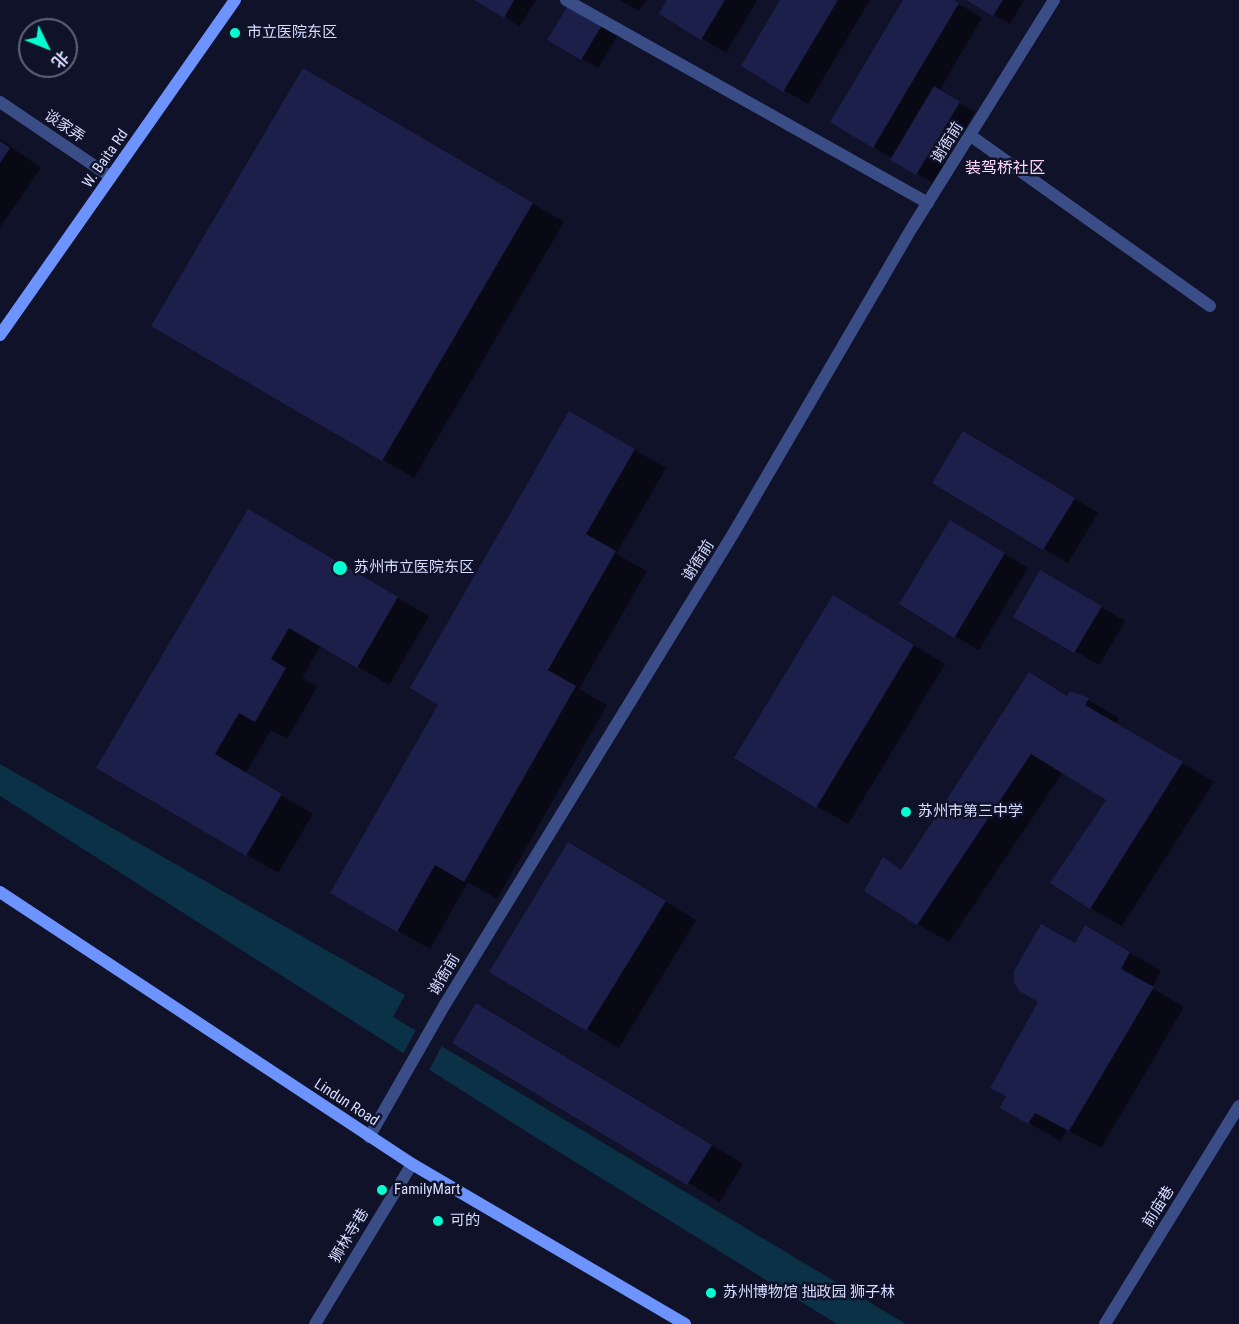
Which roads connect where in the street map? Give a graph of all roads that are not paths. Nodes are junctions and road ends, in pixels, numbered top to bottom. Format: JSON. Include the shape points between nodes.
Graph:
{"nodes":[{"id":1,"x":235,"y":0,"type":"edge"},
{"id":2,"x":566,"y":0,"type":"edge"},
{"id":3,"x":1054,"y":0,"type":"edge"},
{"id":4,"x":0,"y":102,"type":"edge"},
{"id":5,"x":971,"y":136,"type":"junction"},
{"id":6,"x":111,"y":177,"type":"junction"},
{"id":7,"x":928,"y":203,"type":"junction"},
{"id":8,"x":1209,"y":306,"type":"dead end"},
{"id":9,"x":0,"y":335,"type":"edge"},
{"id":10,"x":0,"y":892,"type":"edge"},
{"id":11,"x":1239,"y":1106,"type":"edge"},
{"id":12,"x":369,"y":1137,"type":"junction"},
{"id":13,"x":412,"y":1164,"type":"junction"},
{"id":14,"x":315,"y":1324,"type":"edge"},
{"id":15,"x":685,"y":1324,"type":"edge"},
{"id":16,"x":1105,"y":1324,"type":"edge"}],
"edges":[{"from":1,"to":6,"type":"main road","name":"W. Baita Rd"},
{"from":2,"to":7,"type":"street"},
{"from":3,"to":5,"type":"street","name":"谢衙前"},
{"from":4,"to":6,"type":"street","name":"谈家弄"},
{"from":5,"to":7,"type":"street","name":"谢衙前"},
{"from":5,"to":8,"type":"street"},
{"from":6,"to":9,"type":"main road","name":"W. Baita Rd"},
{"from":7,"to":12,"type":"street","name":"谢衙前"},
{"from":10,"to":12,"type":"main road","name":"Lindun Road"},
{"from":11,"to":16,"type":"street","name":"前庙巷"},
{"from":12,"to":13,"type":"main road","name":"Lindun Road"},
{"from":13,"to":14,"type":"street","name":"狮林寺巷"},
{"from":13,"to":15,"type":"main road","name":"Lindun Road"}]}
